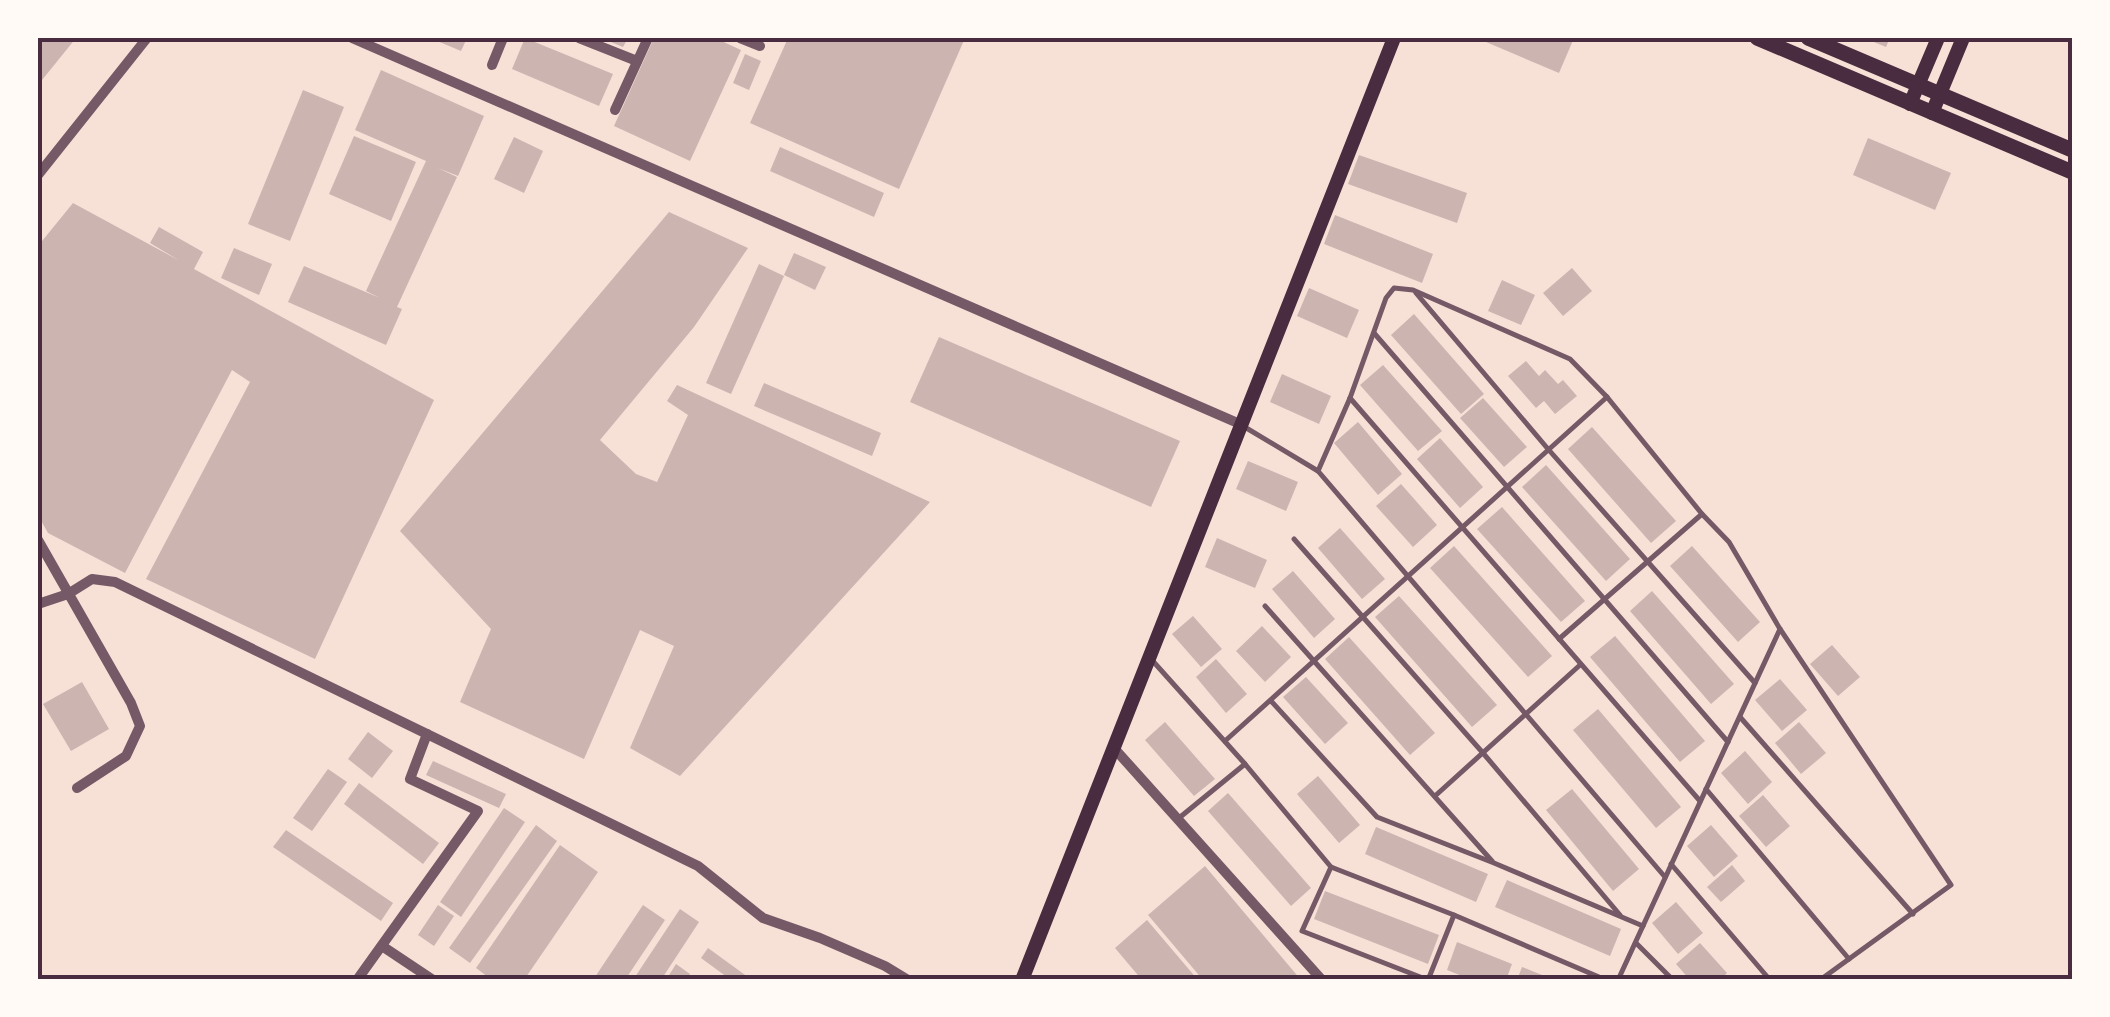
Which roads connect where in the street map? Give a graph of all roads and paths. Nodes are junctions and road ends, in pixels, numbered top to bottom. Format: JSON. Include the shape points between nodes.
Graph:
{"nodes":[{"id":1,"x":147,"y":38,"type":"edge"},
{"id":2,"x":352,"y":38,"type":"edge"},
{"id":3,"x":503,"y":38,"type":"edge"},
{"id":4,"x":579,"y":38,"type":"edge"},
{"id":5,"x":648,"y":38,"type":"edge"},
{"id":6,"x":740,"y":38,"type":"edge"},
{"id":7,"x":1394,"y":38,"type":"edge"},
{"id":8,"x":1757,"y":38,"type":"edge"},
{"id":9,"x":1808,"y":38,"type":"edge"},
{"id":10,"x":1938,"y":38,"type":"edge"},
{"id":11,"x":1964,"y":38,"type":"edge"},
{"id":12,"x":760,"y":46,"type":"dead end"},
{"id":13,"x":637,"y":62,"type":"junction"},
{"id":14,"x":492,"y":65,"type":"dead end"},
{"id":15,"x":1918,"y":85,"type":"junction"},
{"id":16,"x":1940,"y":94,"type":"junction"},
{"id":17,"x":1910,"y":104,"type":"junction"},
{"id":18,"x":615,"y":110,"type":"dead end"},
{"id":19,"x":1932,"y":113,"type":"junction"},
{"id":20,"x":2072,"y":150,"type":"edge"},
{"id":21,"x":2072,"y":172,"type":"edge"},
{"id":22,"x":38,"y":175,"type":"edge"},
{"id":23,"x":1414,"y":290,"type":"junction"},
{"id":24,"x":1374,"y":333,"type":"junction"},
{"id":25,"x":1607,"y":397,"type":"junction"},
{"id":26,"x":1350,"y":398,"type":"junction"},
{"id":27,"x":1240,"y":424,"type":"junction"},
{"id":28,"x":1548,"y":449,"type":"junction"},
{"id":29,"x":1318,"y":471,"type":"junction"},
{"id":30,"x":1508,"y":486,"type":"junction"},
{"id":31,"x":1702,"y":514,"type":"junction"},
{"id":32,"x":1463,"y":528,"type":"junction"},
{"id":33,"x":1294,"y":539,"type":"dead end"},
{"id":34,"x":38,"y":540,"type":"edge"},
{"id":35,"x":1648,"y":562,"type":"junction"},
{"id":36,"x":1409,"y":577,"type":"junction"},
{"id":37,"x":68,"y":594,"type":"junction"},
{"id":38,"x":1604,"y":600,"type":"junction"},
{"id":39,"x":38,"y":604,"type":"edge"},
{"id":40,"x":1264,"y":606,"type":"dead end"},
{"id":41,"x":1364,"y":618,"type":"junction"},
{"id":42,"x":1780,"y":629,"type":"junction"},
{"id":43,"x":1560,"y":640,"type":"junction"},
{"id":44,"x":1150,"y":658,"type":"junction"},
{"id":45,"x":1315,"y":661,"type":"junction"},
{"id":46,"x":1580,"y":665,"type":"junction"},
{"id":47,"x":1755,"y":684,"type":"junction"},
{"id":48,"x":1271,"y":700,"type":"junction"},
{"id":49,"x":1526,"y":713,"type":"junction"},
{"id":50,"x":1740,"y":717,"type":"junction"},
{"id":51,"x":427,"y":734,"type":"junction"},
{"id":52,"x":1225,"y":742,"type":"junction"},
{"id":53,"x":1728,"y":742,"type":"junction"},
{"id":54,"x":1113,"y":747,"type":"junction"},
{"id":55,"x":1483,"y":753,"type":"junction"},
{"id":56,"x":1245,"y":764,"type":"junction"},
{"id":57,"x":77,"y":788,"type":"dead end"},
{"id":58,"x":1706,"y":788,"type":"junction"},
{"id":59,"x":1436,"y":796,"type":"junction"},
{"id":60,"x":1700,"y":802,"type":"junction"},
{"id":61,"x":1179,"y":818,"type":"junction"},
{"id":62,"x":1494,"y":863,"type":"junction"},
{"id":63,"x":1671,"y":864,"type":"junction"},
{"id":64,"x":1331,"y":867,"type":"junction"},
{"id":65,"x":1666,"y":877,"type":"junction"},
{"id":66,"x":1913,"y":914,"type":"junction"},
{"id":67,"x":1454,"y":915,"type":"junction"},
{"id":68,"x":1620,"y":915,"type":"junction"},
{"id":69,"x":1642,"y":926,"type":"junction"},
{"id":70,"x":1635,"y":942,"type":"junction"},
{"id":71,"x":382,"y":946,"type":"junction"},
{"id":72,"x":1849,"y":958,"type":"junction"},
{"id":73,"x":358,"y":980,"type":"edge"},
{"id":74,"x":433,"y":980,"type":"edge"},
{"id":75,"x":908,"y":980,"type":"edge"},
{"id":76,"x":1022,"y":980,"type":"edge"},
{"id":77,"x":1322,"y":980,"type":"edge"},
{"id":78,"x":1606,"y":980,"type":"edge"},
{"id":79,"x":1618,"y":980,"type":"edge"},
{"id":80,"x":1673,"y":980,"type":"edge"},
{"id":81,"x":1770,"y":980,"type":"edge"},
{"id":82,"x":1820,"y":980,"type":"edge"}],
"edges":[{"from":1,"to":22,"type":"street"},
{"from":2,"to":27,"type":"street"},
{"from":3,"to":14,"type":"street"},
{"from":4,"to":13,"type":"street"},
{"from":5,"to":13,"type":"street"},
{"from":6,"to":12,"type":"street"},
{"from":7,"to":27,"type":"main road"},
{"from":8,"to":17,"type":"highway"},
{"from":9,"to":15,"type":"highway"},
{"from":10,"to":15,"type":"main road"},
{"from":11,"to":16,"type":"main road"},
{"from":13,"to":18,"type":"street"},
{"from":15,"to":16,"type":"highway"},
{"from":15,"to":17,"type":"main road"},
{"from":16,"to":19,"type":"main road"},
{"from":16,"to":20,"type":"highway"},
{"from":17,"to":19,"type":"highway"},
{"from":19,"to":21,"type":"highway"},
{"from":23,"to":24,"type":"lane","via":[[1394,288]]},
{"from":23,"to":25,"type":"lane","via":[[1570,359]]},
{"from":23,"to":28,"type":"lane"},
{"from":24,"to":26,"type":"lane"},
{"from":24,"to":30,"type":"lane"},
{"from":25,"to":28,"type":"lane"},
{"from":25,"to":31,"type":"lane"},
{"from":26,"to":29,"type":"lane"},
{"from":26,"to":32,"type":"lane"},
{"from":27,"to":29,"type":"lane"},
{"from":27,"to":44,"type":"main road"},
{"from":28,"to":30,"type":"lane"},
{"from":28,"to":35,"type":"lane"},
{"from":29,"to":36,"type":"lane"},
{"from":30,"to":32,"type":"lane"},
{"from":30,"to":38,"type":"lane"},
{"from":31,"to":35,"type":"lane"},
{"from":31,"to":42,"type":"lane","via":[[1729,542]]},
{"from":32,"to":36,"type":"lane"},
{"from":32,"to":43,"type":"lane"},
{"from":33,"to":41,"type":"lane"},
{"from":34,"to":37,"type":"street"},
{"from":35,"to":38,"type":"lane"},
{"from":35,"to":47,"type":"lane"},
{"from":36,"to":41,"type":"lane"},
{"from":36,"to":49,"type":"lane"},
{"from":37,"to":39,"type":"street"},
{"from":37,"to":51,"type":"street","via":[[92,579],[115,582]]},
{"from":37,"to":57,"type":"street","via":[[140,726],[126,756]]},
{"from":38,"to":43,"type":"lane"},
{"from":38,"to":53,"type":"lane"},
{"from":40,"to":45,"type":"lane"},
{"from":41,"to":45,"type":"lane"},
{"from":41,"to":55,"type":"lane"},
{"from":42,"to":47,"type":"lane"},
{"from":42,"to":66,"type":"lane","via":[[1951,885]]},
{"from":43,"to":46,"type":"lane"},
{"from":44,"to":52,"type":"lane"},
{"from":44,"to":54,"type":"main road"},
{"from":45,"to":48,"type":"lane"},
{"from":45,"to":59,"type":"lane"},
{"from":46,"to":49,"type":"lane"},
{"from":46,"to":60,"type":"lane"},
{"from":47,"to":50,"type":"lane"},
{"from":48,"to":52,"type":"lane"},
{"from":48,"to":62,"type":"lane","via":[[1376,817]]},
{"from":49,"to":55,"type":"lane"},
{"from":49,"to":65,"type":"lane"},
{"from":50,"to":53,"type":"lane"},
{"from":50,"to":66,"type":"lane"},
{"from":51,"to":71,"type":"street","via":[[410,779],[478,811]]},
{"from":51,"to":75,"type":"street","via":[[698,866],[764,918]]},
{"from":52,"to":56,"type":"lane"},
{"from":53,"to":58,"type":"lane"},
{"from":54,"to":61,"type":"street"},
{"from":54,"to":76,"type":"main road"},
{"from":55,"to":59,"type":"lane"},
{"from":55,"to":68,"type":"lane"},
{"from":56,"to":61,"type":"lane"},
{"from":56,"to":64,"type":"lane"},
{"from":58,"to":60,"type":"lane"},
{"from":58,"to":72,"type":"lane"},
{"from":59,"to":62,"type":"lane"},
{"from":60,"to":63,"type":"lane"},
{"from":61,"to":77,"type":"street"},
{"from":62,"to":68,"type":"lane"},
{"from":63,"to":65,"type":"lane"},
{"from":63,"to":81,"type":"lane"},
{"from":64,"to":67,"type":"lane"},
{"from":64,"to":67,"type":"lane","via":[[1302,931],[1428,980]]},
{"from":65,"to":69,"type":"lane"},
{"from":66,"to":72,"type":"lane"},
{"from":67,"to":78,"type":"lane"},
{"from":68,"to":69,"type":"lane"},
{"from":69,"to":70,"type":"lane"},
{"from":70,"to":79,"type":"lane"},
{"from":70,"to":80,"type":"lane"},
{"from":71,"to":73,"type":"street"},
{"from":71,"to":74,"type":"street"},
{"from":72,"to":82,"type":"lane"}]}
